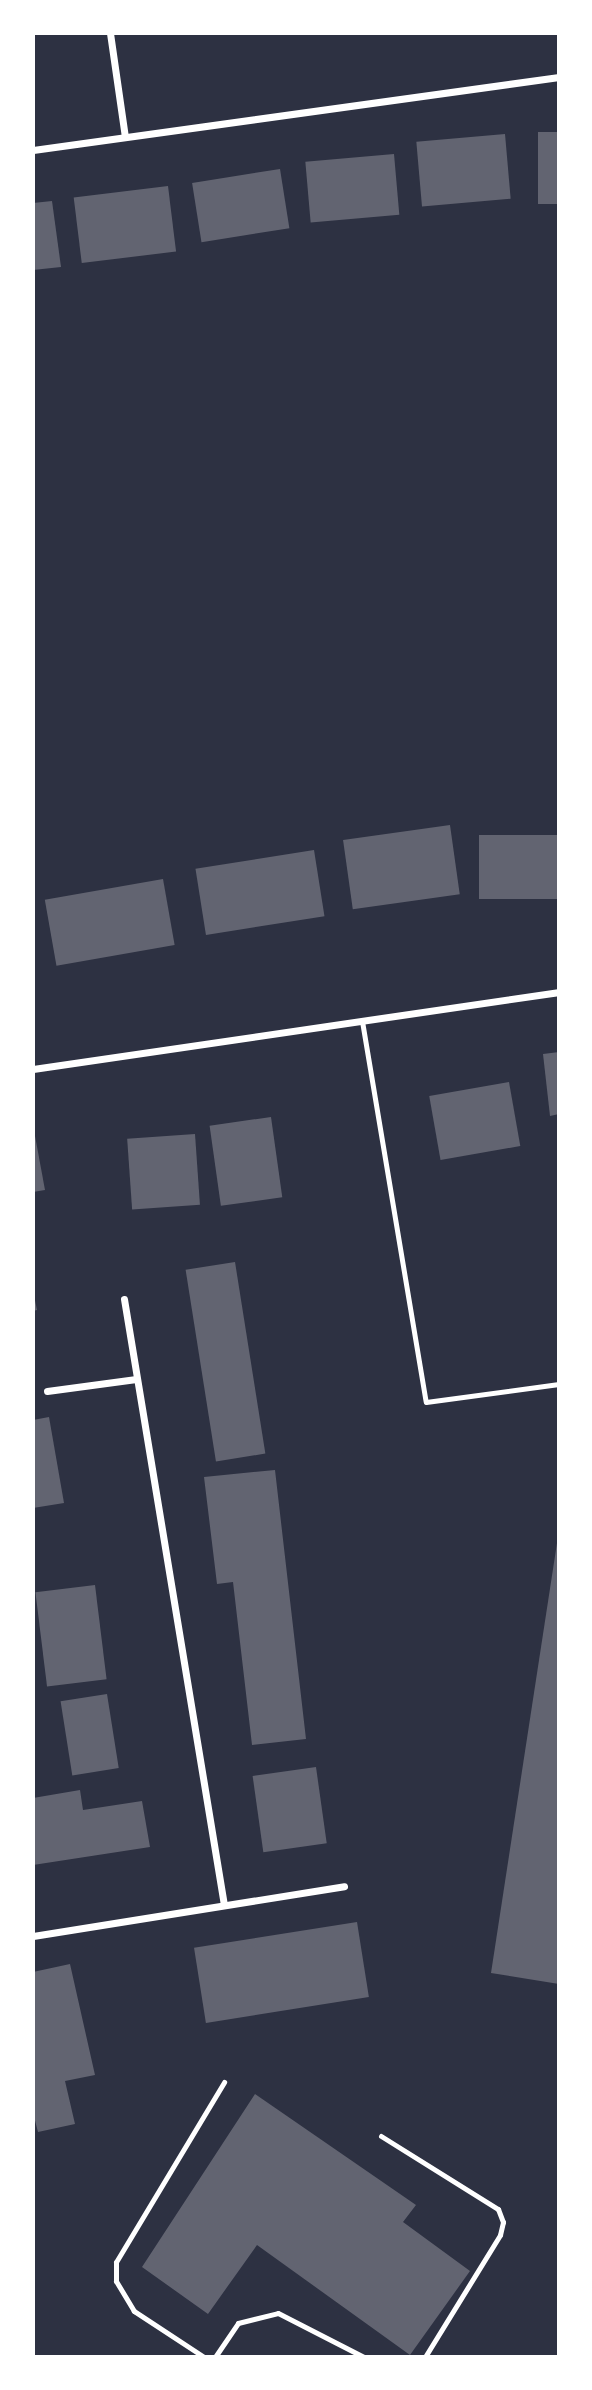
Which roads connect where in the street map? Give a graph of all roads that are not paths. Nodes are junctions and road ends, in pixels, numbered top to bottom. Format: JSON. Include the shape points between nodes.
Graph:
{"nodes":[{"id":1,"x":110,"y":33,"type":"edge"},
{"id":2,"x":559,"y":77,"type":"edge"},
{"id":3,"x":125,"y":137,"type":"junction"},
{"id":4,"x":33,"y":150,"type":"edge"},
{"id":5,"x":559,"y":992,"type":"edge"},
{"id":6,"x":362,"y":1021,"type":"junction"},
{"id":7,"x":33,"y":1069,"type":"edge"},
{"id":8,"x":124,"y":1299,"type":"dead end"},
{"id":9,"x":136,"y":1379,"type":"junction"},
{"id":10,"x":559,"y":1384,"type":"edge"},
{"id":11,"x":47,"y":1391,"type":"dead end"},
{"id":12,"x":344,"y":1886,"type":"dead end"},
{"id":13,"x":224,"y":1905,"type":"junction"},
{"id":14,"x":33,"y":1936,"type":"edge"},
{"id":15,"x":224,"y":2082,"type":"dead end"},
{"id":16,"x":381,"y":2136,"type":"dead end"},
{"id":17,"x":204,"y":2357,"type":"edge"},
{"id":18,"x":215,"y":2357,"type":"edge"},
{"id":19,"x":364,"y":2357,"type":"edge"},
{"id":20,"x":425,"y":2357,"type":"edge"}],
"edges":[{"from":1,"to":3,"type":"street"},
{"from":2,"to":3,"type":"street"},
{"from":3,"to":4,"type":"street"},
{"from":5,"to":6,"type":"street"},
{"from":6,"to":7,"type":"street"},
{"from":6,"to":10,"type":"lane","via":[[426,1402]]},
{"from":8,"to":9,"type":"street"},
{"from":9,"to":11,"type":"street"},
{"from":9,"to":13,"type":"street"},
{"from":12,"to":13,"type":"street"},
{"from":13,"to":14,"type":"street"},
{"from":15,"to":17,"type":"lane","via":[[116,2262],[116,2281],[134,2311]]},
{"from":16,"to":20,"type":"lane","via":[[498,2209],[503,2222],[500,2235]]},
{"from":18,"to":19,"type":"lane","via":[[238,2323],[278,2313]]}]}
